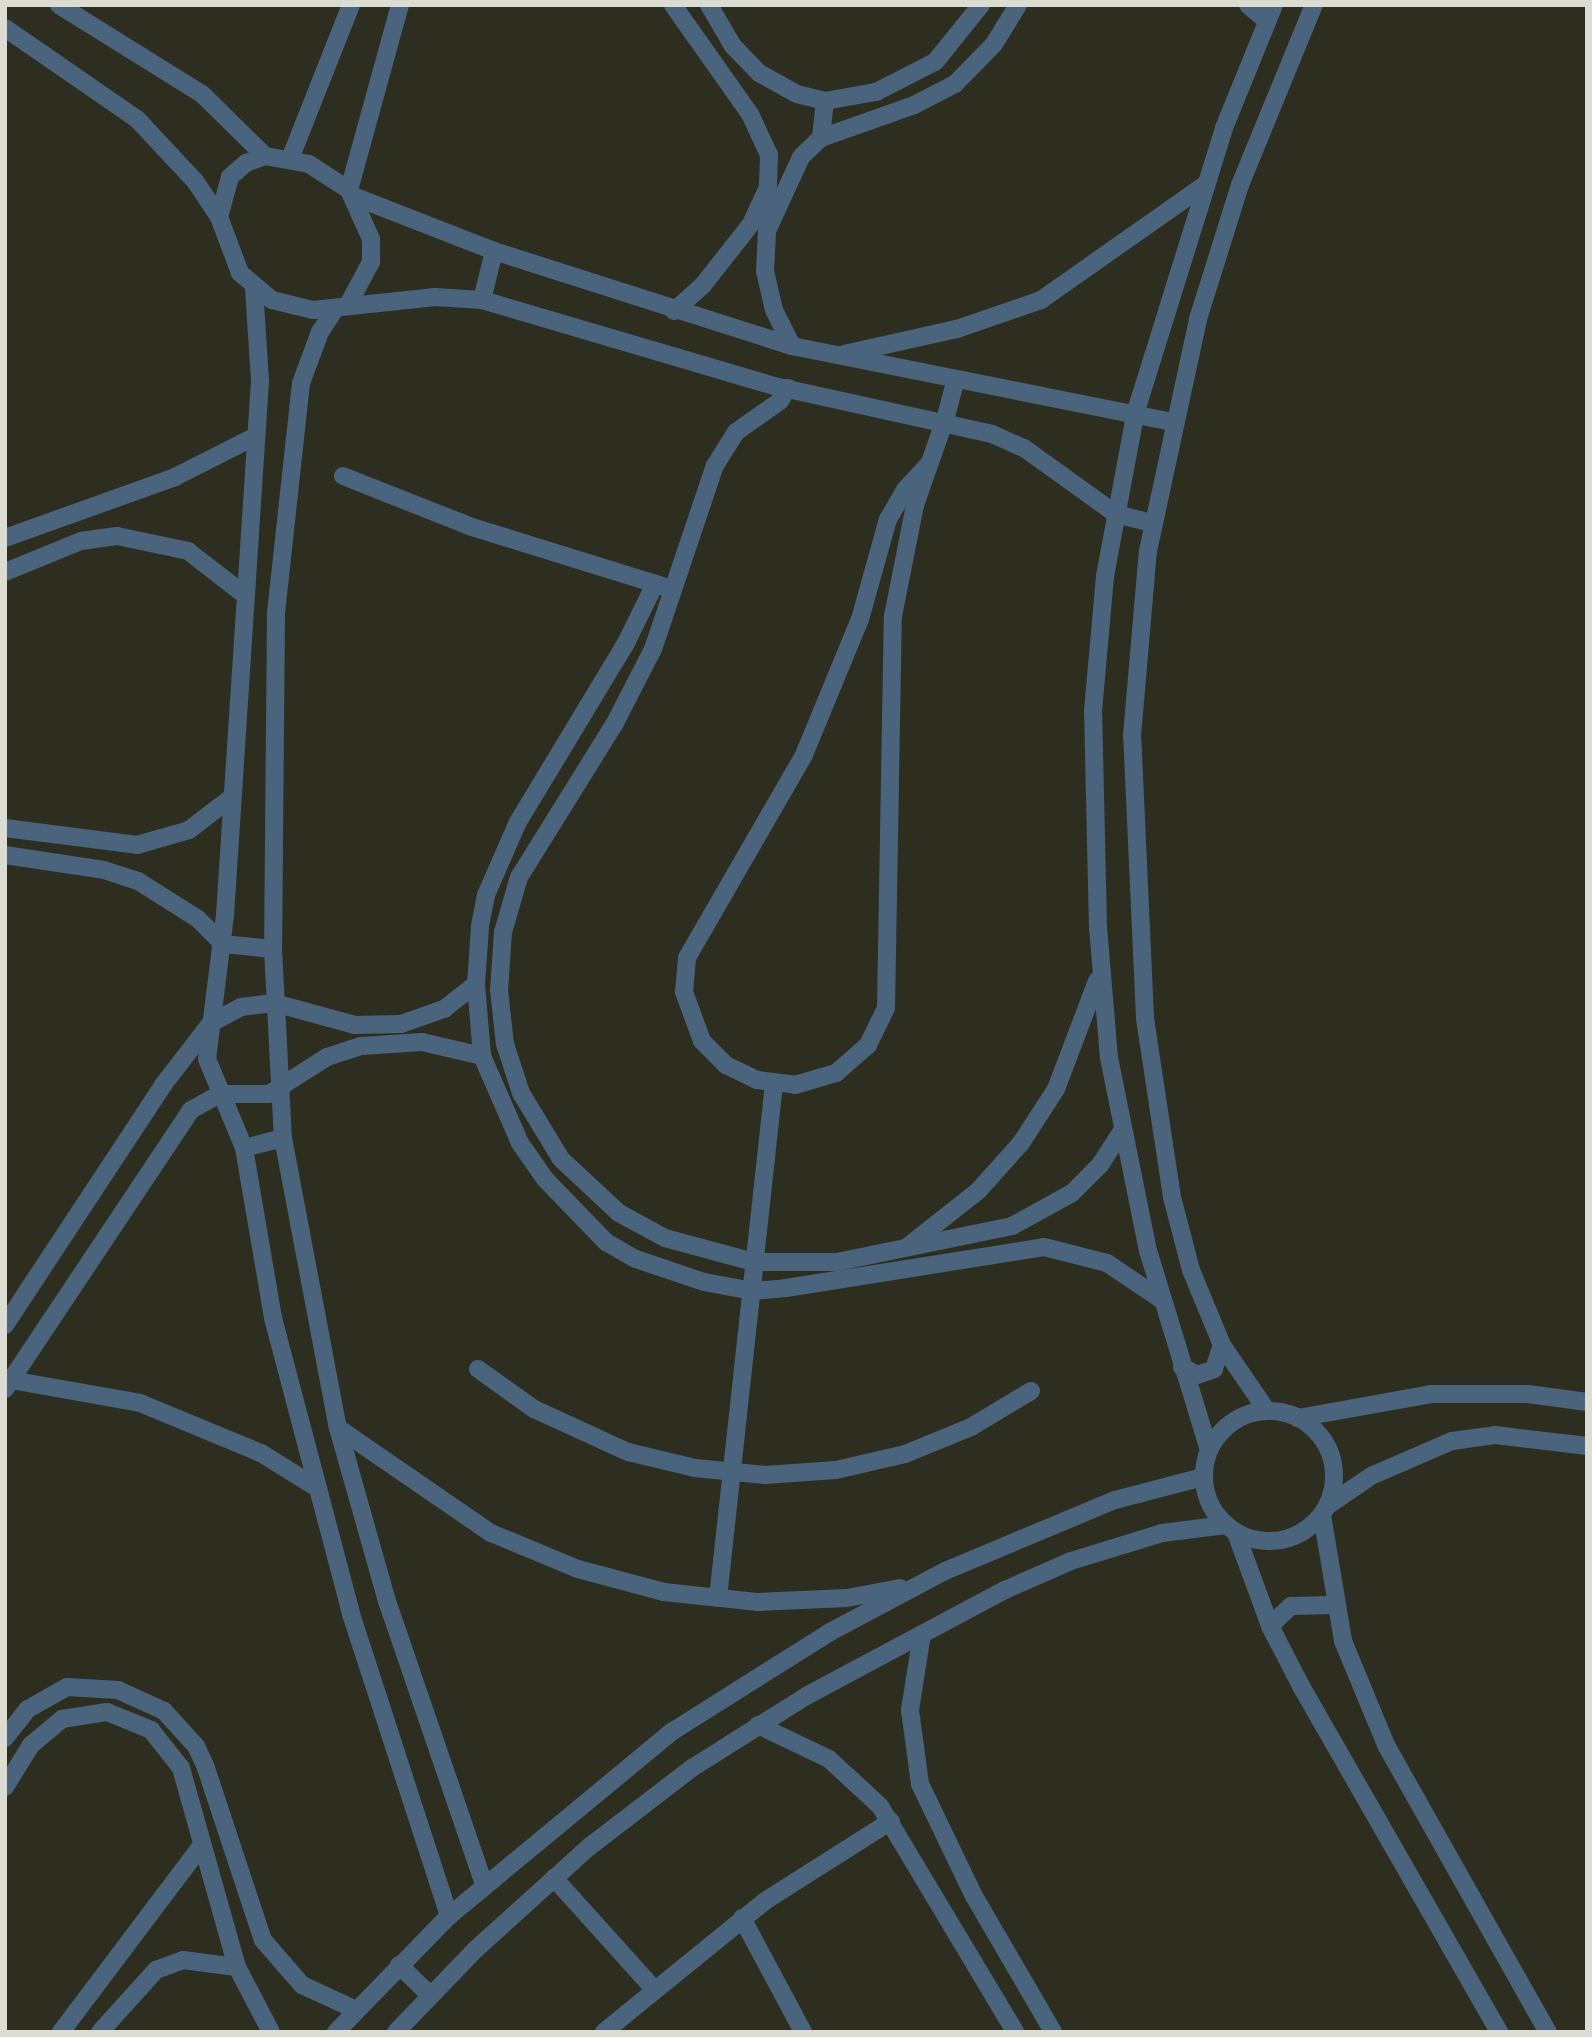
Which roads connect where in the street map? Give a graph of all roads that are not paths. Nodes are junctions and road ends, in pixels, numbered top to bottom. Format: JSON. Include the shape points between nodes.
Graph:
{"nodes":[{"id":1,"x":59,"y":5,"type":"edge"},
{"id":2,"x":351,"y":5,"type":"edge"},
{"id":3,"x":400,"y":5,"type":"edge"},
{"id":4,"x":673,"y":5,"type":"edge"},
{"id":5,"x":709,"y":5,"type":"edge"},
{"id":6,"x":981,"y":5,"type":"edge"},
{"id":7,"x":1018,"y":5,"type":"edge"},
{"id":8,"x":1248,"y":5,"type":"edge"},
{"id":9,"x":1314,"y":5,"type":"edge"},
{"id":10,"x":83,"y":13,"type":"edge"},
{"id":11,"x":1271,"y":13,"type":"edge"},
{"id":12,"x":5,"y":28,"type":"edge"},
{"id":13,"x":825,"y":101,"type":"junction"},
{"id":14,"x":821,"y":138,"type":"junction"},
{"id":15,"x":265,"y":156,"type":"junction"},
{"id":16,"x":290,"y":159,"type":"junction"},
{"id":17,"x":1206,"y":184,"type":"junction"},
{"id":18,"x":351,"y":193,"type":"junction"},
{"id":19,"x":219,"y":217,"type":"junction"},
{"id":20,"x":494,"y":251,"type":"junction"},
{"id":21,"x":254,"y":288,"type":"junction"},
{"id":22,"x":482,"y":300,"type":"junction"},
{"id":23,"x":342,"y":306,"type":"junction"},
{"id":24,"x":674,"y":311,"type":"junction"},
{"id":25,"x":792,"y":346,"type":"junction"},
{"id":26,"x":837,"y":355,"type":"junction"},
{"id":27,"x":956,"y":379,"type":"junction"},
{"id":28,"x":788,"y":388,"type":"junction"},
{"id":29,"x":1136,"y":411,"type":"junction"},
{"id":30,"x":945,"y":421,"type":"junction"},
{"id":31,"x":1173,"y":422,"type":"junction"},
{"id":32,"x":254,"y":438,"type":"junction"},
{"id":33,"x":928,"y":466,"type":"junction"},
{"id":34,"x":343,"y":476,"type":"dead end"},
{"id":35,"x":1116,"y":514,"type":"junction"},
{"id":36,"x":1153,"y":523,"type":"junction"},
{"id":37,"x":5,"y":538,"type":"edge"},
{"id":38,"x":5,"y":572,"type":"edge"},
{"id":39,"x":655,"y":584,"type":"junction"},
{"id":40,"x":676,"y":590,"type":"junction"},
{"id":41,"x":245,"y":595,"type":"junction"},
{"id":42,"x":232,"y":797,"type":"junction"},
{"id":43,"x":5,"y":828,"type":"edge"},
{"id":44,"x":5,"y":855,"type":"edge"},
{"id":45,"x":223,"y":944,"type":"junction"},
{"id":46,"x":273,"y":949,"type":"junction"},
{"id":47,"x":1100,"y":967,"type":"junction"},
{"id":48,"x":476,"y":984,"type":"junction"},
{"id":49,"x":274,"y":1003,"type":"junction"},
{"id":50,"x":211,"y":1023,"type":"junction"},
{"id":51,"x":482,"y":1056,"type":"junction"},
{"id":52,"x":774,"y":1084,"type":"junction"},
{"id":53,"x":284,"y":1087,"type":"junction"},
{"id":54,"x":220,"y":1094,"type":"junction"},
{"id":55,"x":1122,"y":1131,"type":"junction"},
{"id":56,"x":284,"y":1139,"type":"junction"},
{"id":57,"x":244,"y":1148,"type":"junction"},
{"id":58,"x":901,"y":1251,"type":"junction"},
{"id":59,"x":754,"y":1262,"type":"junction"},
{"id":60,"x":753,"y":1291,"type":"junction"},
{"id":61,"x":1162,"y":1300,"type":"junction"},
{"id":62,"x":5,"y":1325,"type":"edge"},
{"id":63,"x":1222,"y":1345,"type":"junction"},
{"id":64,"x":1182,"y":1367,"type":"junction"},
{"id":65,"x":478,"y":1369,"type":"dead end"},
{"id":66,"x":8,"y":1384,"type":"edge"},
{"id":67,"x":1031,"y":1391,"type":"dead end"},
{"id":68,"x":1587,"y":1402,"type":"edge"},
{"id":69,"x":1267,"y":1411,"type":"junction"},
{"id":70,"x":1298,"y":1418,"type":"junction"},
{"id":71,"x":338,"y":1429,"type":"junction"},
{"id":72,"x":1587,"y":1446,"type":"edge"},
{"id":73,"x":1209,"y":1450,"type":"junction"},
{"id":74,"x":730,"y":1473,"type":"junction"},
{"id":75,"x":1203,"y":1477,"type":"junction"},
{"id":76,"x":317,"y":1488,"type":"junction"},
{"id":77,"x":1326,"y":1509,"type":"junction"},
{"id":78,"x":1231,"y":1529,"type":"junction"},
{"id":79,"x":921,"y":1584,"type":"junction"},
{"id":80,"x":718,"y":1598,"type":"junction"},
{"id":81,"x":1334,"y":1605,"type":"junction"},
{"id":82,"x":1270,"y":1626,"type":"junction"},
{"id":83,"x":922,"y":1634,"type":"junction"},
{"id":84,"x":758,"y":1725,"type":"junction"},
{"id":85,"x":5,"y":1738,"type":"edge"},
{"id":86,"x":5,"y":1787,"type":"edge"},
{"id":87,"x":891,"y":1821,"type":"junction"},
{"id":88,"x":201,"y":1846,"type":"junction"},
{"id":89,"x":554,"y":1878,"type":"junction"},
{"id":90,"x":484,"y":1884,"type":"junction"},
{"id":91,"x":449,"y":1916,"type":"junction"},
{"id":92,"x":742,"y":1919,"type":"junction"},
{"id":93,"x":398,"y":1965,"type":"junction"},
{"id":94,"x":237,"y":1967,"type":"junction"},
{"id":95,"x":652,"y":1987,"type":"junction"},
{"id":96,"x":430,"y":1995,"type":"junction"},
{"id":97,"x":356,"y":2010,"type":"junction"},
{"id":98,"x":61,"y":2032,"type":"edge"},
{"id":99,"x":100,"y":2032,"type":"edge"},
{"id":100,"x":271,"y":2032,"type":"edge"},
{"id":101,"x":336,"y":2032,"type":"edge"},
{"id":102,"x":396,"y":2032,"type":"edge"},
{"id":103,"x":604,"y":2032,"type":"edge"},
{"id":104,"x":803,"y":2032,"type":"edge"},
{"id":105,"x":1015,"y":2032,"type":"edge"},
{"id":106,"x":1053,"y":2032,"type":"edge"},
{"id":107,"x":1499,"y":2032,"type":"edge"},
{"id":108,"x":1548,"y":2032,"type":"edge"}],
"edges":[{"from":1,"to":10,"type":"street"},
{"from":2,"to":16,"type":"street"},
{"from":3,"to":18,"type":"street"},
{"from":4,"to":24,"type":"street","via":[[750,114],[769,155],[768,187],[751,224],[703,285]]},
{"from":5,"to":13,"type":"street","via":[[733,46],[759,73],[797,94]]},
{"from":6,"to":13,"type":"street","via":[[935,62],[876,92]]},
{"from":7,"to":14,"type":"street","via":[[994,44],[955,84],[914,105]]},
{"from":8,"to":11,"type":"street"},
{"from":9,"to":31,"type":"street","via":[[1240,185],[1198,319]]},
{"from":10,"to":15,"type":"street","via":[[202,94]]},
{"from":11,"to":17,"type":"street"},
{"from":12,"to":19,"type":"street","via":[[137,119],[181,165]]},
{"from":13,"to":14,"type":"street"},
{"from":14,"to":25,"type":"street","via":[[787,182],[767,231],[765,271],[774,310]]},
{"from":15,"to":16,"type":"street"},
{"from":15,"to":19,"type":"street","via":[[230,177]]},
{"from":16,"to":18,"type":"street","via":[[330,174]]},
{"from":17,"to":26,"type":"street","via":[[1041,300],[957,329]]},
{"from":17,"to":29,"type":"street"},
{"from":18,"to":20,"type":"street"},
{"from":18,"to":23,"type":"street","via":[[371,239],[371,262]]},
{"from":19,"to":21,"type":"street","via":[[229,256]]},
{"from":20,"to":22,"type":"street"},
{"from":20,"to":24,"type":"street"},
{"from":21,"to":23,"type":"street","via":[[292,307]]},
{"from":21,"to":32,"type":"street","via":[[260,361]]},
{"from":22,"to":23,"type":"street"},
{"from":22,"to":28,"type":"street"},
{"from":23,"to":46,"type":"street","via":[[308,357],[301,383],[276,612]]},
{"from":24,"to":25,"type":"street"},
{"from":25,"to":26,"type":"street"},
{"from":26,"to":27,"type":"street"},
{"from":27,"to":29,"type":"street"},
{"from":27,"to":30,"type":"street"},
{"from":28,"to":30,"type":"street"},
{"from":28,"to":40,"type":"street","via":[[780,401],[736,432],[715,465]]},
{"from":29,"to":31,"type":"street"},
{"from":29,"to":35,"type":"street"},
{"from":30,"to":33,"type":"street"},
{"from":30,"to":35,"type":"street","via":[[1024,449]]},
{"from":31,"to":36,"type":"street"},
{"from":32,"to":37,"type":"street","via":[[175,477]]},
{"from":32,"to":41,"type":"street"},
{"from":33,"to":52,"type":"street","via":[[905,546],[889,652],[886,1008],[868,1045],[836,1073],[795,1085]]},
{"from":33,"to":52,"type":"street","via":[[905,490],[888,519],[860,619],[804,755],[687,958],[688,1009],[702,1041],[741,1074]]},
{"from":34,"to":39,"type":"street","via":[[485,532]]},
{"from":35,"to":36,"type":"street"},
{"from":35,"to":47,"type":"street","via":[[1093,711]]},
{"from":36,"to":63,"type":"street","via":[[1139,614],[1132,736],[1144,1018],[1180,1229]]},
{"from":38,"to":41,"type":"street","via":[[81,541],[117,536],[188,551]]},
{"from":39,"to":40,"type":"street"},
{"from":39,"to":48,"type":"street","via":[[499,861],[480,927]]},
{"from":40,"to":59,"type":"street","via":[[628,699],[519,877],[503,932],[501,1019],[512,1069],[532,1116],[579,1179],[619,1213],[665,1238]]},
{"from":41,"to":42,"type":"street"},
{"from":42,"to":43,"type":"street","via":[[189,830],[137,845]]},
{"from":42,"to":45,"type":"street"},
{"from":44,"to":45,"type":"street","via":[[104,870],[138,881],[198,919]]},
{"from":45,"to":46,"type":"street"},
{"from":45,"to":50,"type":"street"},
{"from":46,"to":49,"type":"street"},
{"from":47,"to":55,"type":"street"},
{"from":47,"to":58,"type":"street","via":[[1083,1030],[1034,1125],[978,1191]]},
{"from":48,"to":49,"type":"street","via":[[430,1015],[386,1026],[340,1022]]},
{"from":48,"to":51,"type":"street"},
{"from":49,"to":50,"type":"street","via":[[241,1007]]},
{"from":49,"to":53,"type":"street"},
{"from":50,"to":54,"type":"street","via":[[207,1059]]},
{"from":50,"to":62,"type":"street","via":[[163,1086]]},
{"from":51,"to":53,"type":"street","via":[[442,1045],[381,1043],[327,1057]]},
{"from":51,"to":60,"type":"street","via":[[520,1143],[563,1201],[606,1242],[677,1275]]},
{"from":52,"to":59,"type":"street"},
{"from":53,"to":54,"type":"street","via":[[253,1097]]},
{"from":53,"to":56,"type":"street"},
{"from":54,"to":57,"type":"street"},
{"from":54,"to":66,"type":"street","via":[[179,1122]]},
{"from":55,"to":58,"type":"street","via":[[1087,1180],[1034,1218]]},
{"from":55,"to":61,"type":"street"},
{"from":56,"to":57,"type":"street"},
{"from":56,"to":71,"type":"street"},
{"from":57,"to":76,"type":"street","via":[[273,1318]]},
{"from":58,"to":59,"type":"street","via":[[823,1263]]},
{"from":59,"to":60,"type":"street"},
{"from":60,"to":61,"type":"street","via":[[874,1277],[1044,1247],[1107,1263]]},
{"from":60,"to":74,"type":"street"},
{"from":61,"to":64,"type":"street"},
{"from":63,"to":64,"type":"street","via":[[1214,1369],[1197,1375]]},
{"from":63,"to":69,"type":"street"},
{"from":64,"to":73,"type":"street"},
{"from":65,"to":74,"type":"street","via":[[534,1409],[596,1440],[662,1462]]},
{"from":66,"to":76,"type":"street","via":[[140,1403],[202,1425]]},
{"from":67,"to":74,"type":"street","via":[[960,1432],[870,1463],[800,1473]]},
{"from":68,"to":70,"type":"street","via":[[1528,1394],[1431,1394]]},
{"from":69,"to":70,"type":"street"},
{"from":69,"to":73,"type":"street","via":[[1232,1422]]},
{"from":70,"to":77,"type":"street","via":[[1317,1432],[1330,1453]]},
{"from":71,"to":80,"type":"street","via":[[491,1533],[578,1569],[664,1592]]},
{"from":71,"to":90,"type":"street","via":[[387,1601]]},
{"from":72,"to":77,"type":"street","via":[[1495,1435],[1452,1441],[1371,1476]]},
{"from":73,"to":75,"type":"street"},
{"from":74,"to":80,"type":"street"},
{"from":75,"to":78,"type":"street","via":[[1209,1503]]},
{"from":75,"to":79,"type":"street","via":[[1051,1524]]},
{"from":76,"to":91,"type":"street","via":[[351,1614]]},
{"from":77,"to":78,"type":"street","via":[[1289,1539],[1262,1542]]},
{"from":77,"to":81,"type":"street"},
{"from":78,"to":82,"type":"street"},
{"from":78,"to":83,"type":"street","via":[[1111,1546],[1005,1590]]},
{"from":79,"to":80,"type":"street","via":[[847,1598]]},
{"from":79,"to":90,"type":"street","via":[[830,1632],[673,1731]]},
{"from":81,"to":82,"type":"street","via":[[1291,1606]]},
{"from":81,"to":108,"type":"street","via":[[1387,1745]]},
{"from":82,"to":107,"type":"street"},
{"from":83,"to":84,"type":"street"},
{"from":83,"to":106,"type":"street","via":[[910,1710],[920,1784],[974,1896]]},
{"from":84,"to":87,"type":"street","via":[[829,1759],[856,1780]]},
{"from":84,"to":89,"type":"street","via":[[692,1768]]},
{"from":85,"to":97,"type":"street","via":[[28,1709],[67,1687],[118,1690],[164,1711],[196,1746],[205,1765],[263,1940],[302,1985]]},
{"from":86,"to":88,"type":"street","via":[[31,1745],[62,1719],[107,1712],[130,1718],[151,1730],[181,1768]]},
{"from":87,"to":92,"type":"street"},
{"from":87,"to":105,"type":"street"},
{"from":88,"to":94,"type":"street"},
{"from":88,"to":98,"type":"street"},
{"from":89,"to":95,"type":"street"},
{"from":89,"to":96,"type":"street"},
{"from":90,"to":91,"type":"street"},
{"from":91,"to":93,"type":"street"},
{"from":92,"to":95,"type":"street"},
{"from":92,"to":104,"type":"street"},
{"from":93,"to":96,"type":"street"},
{"from":93,"to":97,"type":"street"},
{"from":94,"to":99,"type":"street","via":[[183,1960],[156,1970]]},
{"from":94,"to":100,"type":"street"},
{"from":95,"to":103,"type":"street"},
{"from":96,"to":102,"type":"street"},
{"from":97,"to":101,"type":"street"}]}
